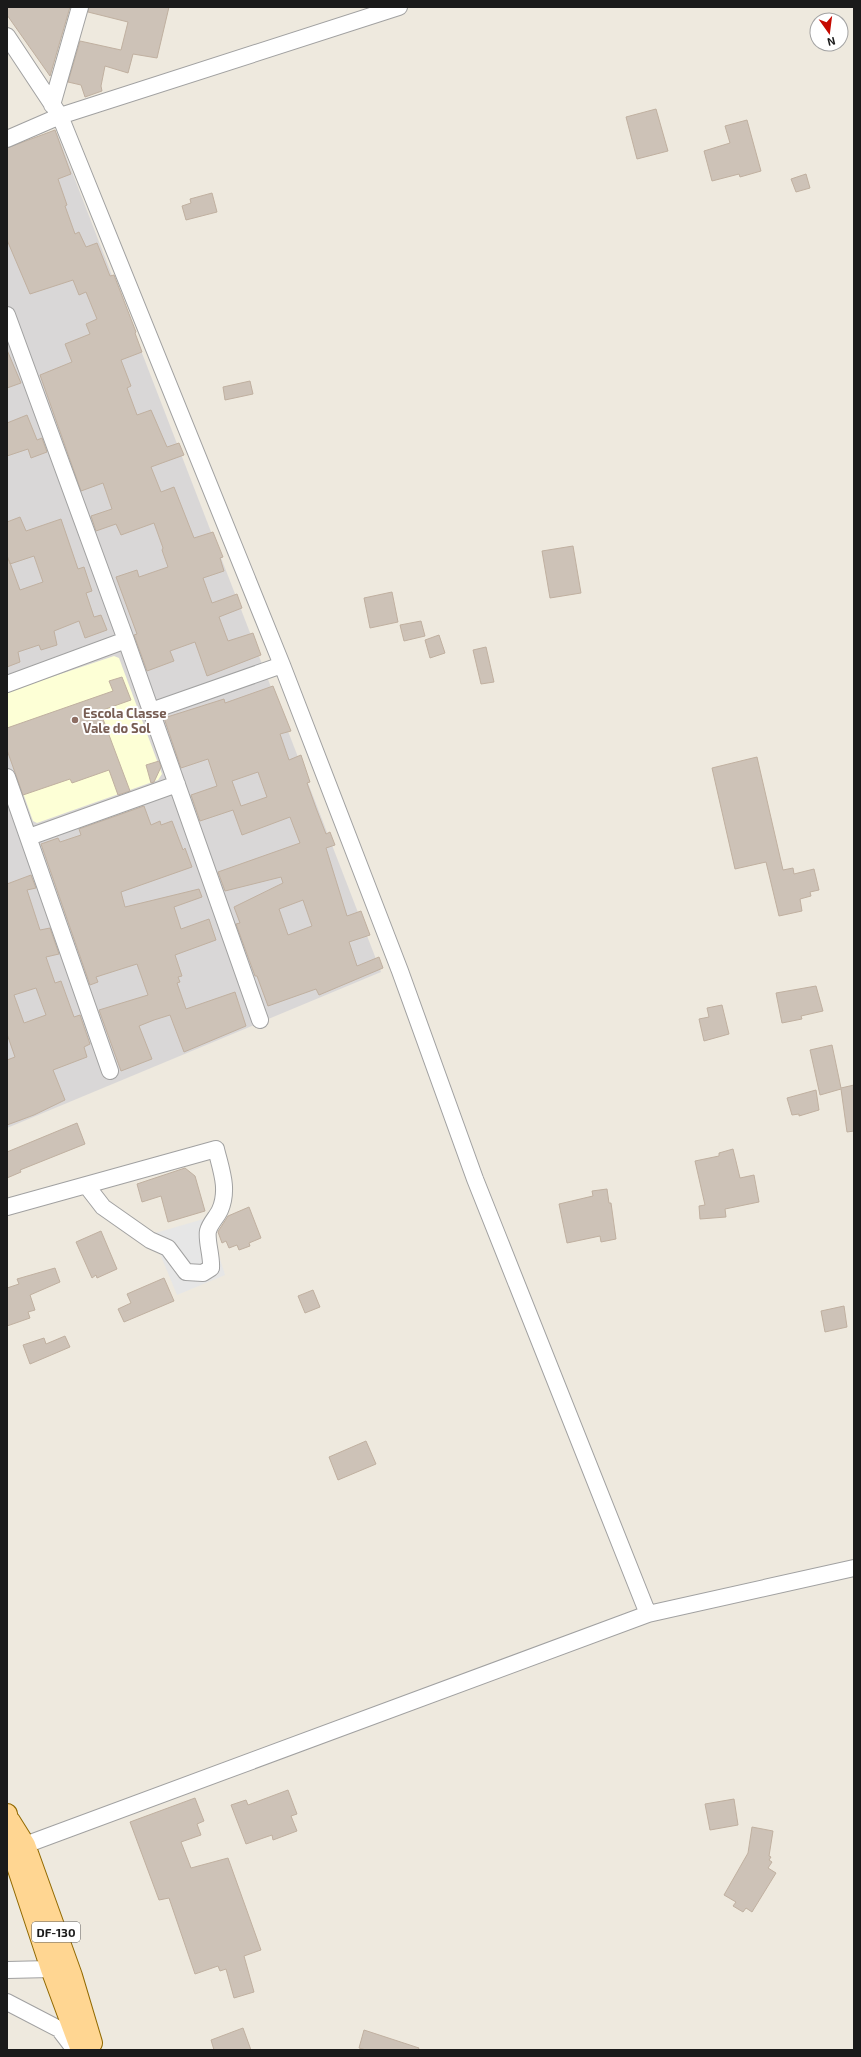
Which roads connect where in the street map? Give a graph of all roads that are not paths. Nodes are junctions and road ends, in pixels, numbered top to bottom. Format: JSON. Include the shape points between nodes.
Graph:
{"nodes":[{"id":1,"x":80,"y":7,"type":"edge"},
{"id":2,"x":399,"y":7,"type":"edge"},
{"id":3,"x":372,"y":12,"type":"edge"},
{"id":4,"x":7,"y":36,"type":"edge"},
{"id":5,"x":56,"y":110,"type":"junction"},
{"id":6,"x":7,"y":139,"type":"edge"},
{"id":7,"x":7,"y":315,"type":"edge"},
{"id":8,"x":126,"y":640,"type":"junction"},
{"id":9,"x":282,"y":665,"type":"junction"},
{"id":10,"x":7,"y":684,"type":"edge"},
{"id":11,"x":151,"y":711,"type":"junction"},
{"id":12,"x":8,"y":782,"type":"edge"},
{"id":13,"x":177,"y":784,"type":"junction"},
{"id":14,"x":29,"y":837,"type":"junction"},
{"id":15,"x":260,"y":1020,"type":"dead end"},
{"id":16,"x":110,"y":1071,"type":"dead end"},
{"id":17,"x":86,"y":1185,"type":"junction"},
{"id":18,"x":7,"y":1207,"type":"edge"},
{"id":19,"x":854,"y":1568,"type":"edge"},
{"id":20,"x":648,"y":1614,"type":"junction"},
{"id":21,"x":8,"y":1816,"type":"edge"},
{"id":22,"x":18,"y":1847,"type":"junction"},
{"id":23,"x":51,"y":1969,"type":"junction"},
{"id":24,"x":7,"y":1970,"type":"edge"},
{"id":25,"x":72,"y":1976,"type":"junction"},
{"id":26,"x":7,"y":2002,"type":"edge"},
{"id":27,"x":75,"y":2050,"type":"edge"},
{"id":28,"x":81,"y":2050,"type":"edge"},
{"id":29,"x":94,"y":2050,"type":"edge"}],
"edges":[{"from":1,"to":5,"type":"street"},
{"from":2,"to":3,"type":"street"},
{"from":3,"to":5,"type":"street"},
{"from":4,"to":5,"type":"street"},
{"from":5,"to":6,"type":"street"},
{"from":5,"to":9,"type":"street"},
{"from":7,"to":8,"type":"street"},
{"from":8,"to":10,"type":"street"},
{"from":8,"to":11,"type":"street"},
{"from":9,"to":11,"type":"street"},
{"from":9,"to":20,"type":"street","via":[[400,971],[475,1179]]},
{"from":11,"to":13,"type":"street"},
{"from":12,"to":14,"type":"street"},
{"from":13,"to":14,"type":"street"},
{"from":13,"to":15,"type":"street"},
{"from":14,"to":16,"type":"street"},
{"from":17,"to":17,"type":"street","via":[[216,1149],[225,1186],[220,1211],[207,1232],[212,1258],[211,1268],[203,1274],[186,1272],[168,1248],[150,1240],[103,1207]]},
{"from":17,"to":18,"type":"street"},
{"from":19,"to":20,"type":"street"},
{"from":20,"to":22,"type":"street"},
{"from":21,"to":22,"type":"main road","number":"DF-130"},
{"from":22,"to":23,"type":"main road","number":"DF-130"},
{"from":22,"to":25,"type":"main road","number":"DF-130"},
{"from":23,"to":24,"type":"street"},
{"from":23,"to":25,"type":"street"},
{"from":23,"to":28,"type":"main road","number":"DF-130"},
{"from":25,"to":29,"type":"main road","number":"DF-130"},
{"from":26,"to":27,"type":"street","via":[[59,2029]]}]}
